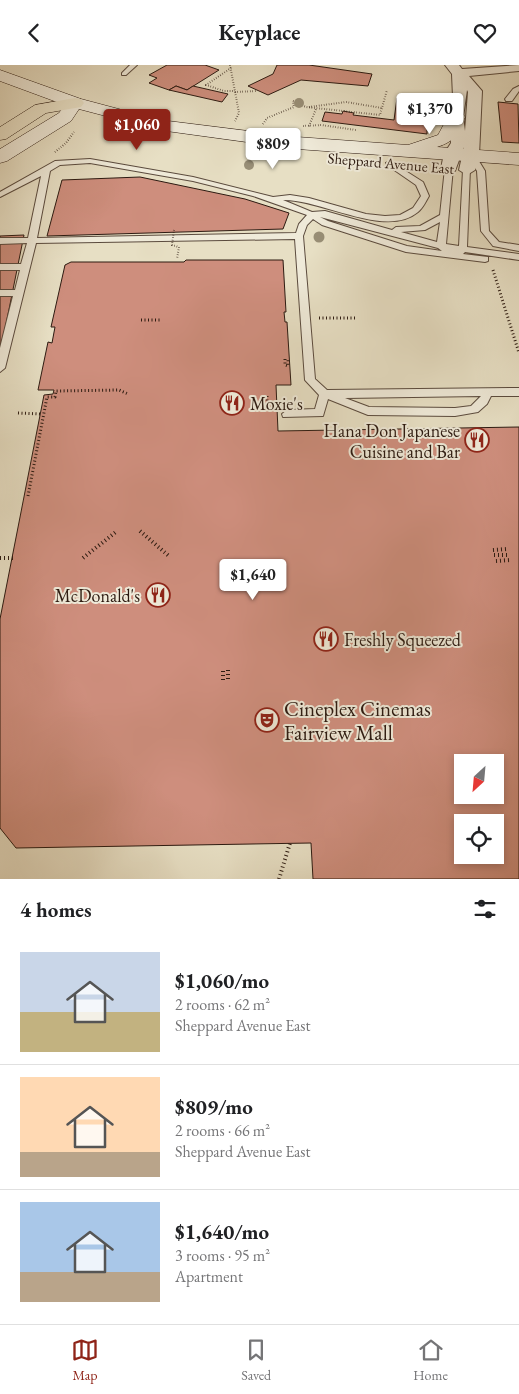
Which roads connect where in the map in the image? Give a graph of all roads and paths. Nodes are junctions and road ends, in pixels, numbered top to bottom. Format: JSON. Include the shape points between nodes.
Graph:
{"nodes":[{"id":1,"x":134,"y":65,"type":"edge"},
{"id":2,"x":231,"y":67,"type":"edge"},
{"id":3,"x":519,"y":67,"type":"edge"},
{"id":4,"x":455,"y":69,"type":"edge"},
{"id":5,"x":124,"y":74,"type":"dead end"},
{"id":6,"x":0,"y":75,"type":"edge"},
{"id":7,"x":519,"y":88,"type":"edge"},
{"id":8,"x":387,"y":90,"type":"dead end"},
{"id":9,"x":235,"y":91,"type":"junction"},
{"id":10,"x":256,"y":91,"type":"dead end"},
{"id":11,"x":509,"y":99,"type":"dead end"},
{"id":12,"x":331,"y":103,"type":"junction"},
{"id":13,"x":306,"y":107,"type":"junction"},
{"id":14,"x":382,"y":107,"type":"junction"},
{"id":15,"x":316,"y":109,"type":"junction"},
{"id":16,"x":328,"y":110,"type":"junction"},
{"id":17,"x":71,"y":117,"type":"junction"},
{"id":18,"x":456,"y":117,"type":"junction"},
{"id":19,"x":234,"y":123,"type":"dead end"},
{"id":20,"x":309,"y":126,"type":"dead end"},
{"id":21,"x":262,"y":127,"type":"dead end"},
{"id":22,"x":0,"y":135,"type":"edge"},
{"id":23,"x":406,"y":151,"type":"junction"},
{"id":24,"x":0,"y":157,"type":"edge"},
{"id":25,"x":519,"y":159,"type":"edge"},
{"id":26,"x":390,"y":163,"type":"junction"},
{"id":27,"x":464,"y":163,"type":"junction"},
{"id":28,"x":55,"y":164,"type":"junction"},
{"id":29,"x":46,"y":169,"type":"junction"},
{"id":30,"x":519,"y":174,"type":"edge"},
{"id":31,"x":0,"y":195,"type":"edge"},
{"id":32,"x":268,"y":198,"type":"junction"},
{"id":33,"x":313,"y":214,"type":"junction"},
{"id":34,"x":443,"y":217,"type":"junction"},
{"id":35,"x":382,"y":230,"type":"junction"},
{"id":36,"x":174,"y":234,"type":"junction"},
{"id":37,"x":300,"y":236,"type":"junction"},
{"id":38,"x":32,"y":240,"type":"junction"},
{"id":39,"x":0,"y":241,"type":"edge"},
{"id":40,"x":442,"y":246,"type":"junction"},
{"id":41,"x":519,"y":248,"type":"edge"},
{"id":42,"x":463,"y":249,"type":"junction"},
{"id":43,"x":456,"y":257,"type":"junction"},
{"id":44,"x":519,"y":257,"type":"edge"},
{"id":45,"x":177,"y":259,"type":"dead end"},
{"id":46,"x":519,"y":264,"type":"edge"},
{"id":47,"x":0,"y":267,"type":"edge"},
{"id":48,"x":25,"y":267,"type":"junction"},
{"id":49,"x":493,"y":269,"type":"dead end"},
{"id":50,"x":0,"y":293,"type":"edge"},
{"id":51,"x":19,"y":293,"type":"junction"},
{"id":52,"x":305,"y":318,"type":"junction"},
{"id":53,"x":355,"y":318,"type":"dead end"},
{"id":54,"x":139,"y":319,"type":"dead end"},
{"id":55,"x":160,"y":319,"type":"dead end"},
{"id":56,"x":0,"y":320,"type":"edge"},
{"id":57,"x":12,"y":320,"type":"junction"},
{"id":58,"x":2,"y":351,"type":"edge"},
{"id":59,"x":519,"y":353,"type":"edge"},
{"id":60,"x":0,"y":369,"type":"edge"},
{"id":61,"x":488,"y":392,"type":"junction"},
{"id":62,"x":519,"y":392,"type":"edge"},
{"id":63,"x":128,"y":394,"type":"dead end"},
{"id":64,"x":326,"y":394,"type":"junction"},
{"id":65,"x":266,"y":396,"type":"dead end"},
{"id":66,"x":267,"y":405,"type":"dead end"},
{"id":67,"x":18,"y":413,"type":"dead end"},
{"id":68,"x":41,"y":414,"type":"dead end"},
{"id":69,"x":287,"y":414,"type":"dead end"},
{"id":70,"x":28,"y":496,"type":"dead end"},
{"id":71,"x":117,"y":531,"type":"dead end"},
{"id":72,"x":140,"y":531,"type":"dead end"},
{"id":73,"x":507,"y":549,"type":"dead end"},
{"id":74,"x":493,"y":550,"type":"dead end"},
{"id":75,"x":494,"y":555,"type":"dead end"},
{"id":76,"x":508,"y":555,"type":"dead end"},
{"id":77,"x":170,"y":557,"type":"dead end"},
{"id":78,"x":0,"y":558,"type":"edge"},
{"id":79,"x":13,"y":558,"type":"dead end"},
{"id":80,"x":82,"y":558,"type":"dead end"},
{"id":81,"x":510,"y":560,"type":"dead end"},
{"id":82,"x":496,"y":561,"type":"dead end"},
{"id":83,"x":228,"y":670,"type":"dead end"},
{"id":84,"x":223,"y":671,"type":"dead end"},
{"id":85,"x":223,"y":682,"type":"dead end"},
{"id":86,"x":228,"y":682,"type":"dead end"},
{"id":87,"x":290,"y":843,"type":"dead end"},
{"id":88,"x":279,"y":879,"type":"edge"}],
"edges":[{"from":1,"to":5,"type":"lane"},
{"from":2,"to":9,"type":"path"},
{"from":2,"to":9,"type":"path","via":[[206,85]]},
{"from":3,"to":4,"type":"street"},
{"from":4,"to":18,"type":"street","via":[[460,97]]},
{"from":4,"to":27,"type":"street","via":[[475,91]]},
{"from":6,"to":17,"type":"main road","name":"Sheppard Avenue East"},
{"from":7,"to":11,"type":"lane"},
{"from":8,"to":14,"type":"path"},
{"from":9,"to":10,"type":"path"},
{"from":9,"to":19,"type":"path","via":[[239,113]]},
{"from":12,"to":13,"type":"path"},
{"from":12,"to":14,"type":"path"},
{"from":12,"to":16,"type":"path"},
{"from":13,"to":15,"type":"path"},
{"from":13,"to":21,"type":"path","via":[[293,101],[294,107],[267,118]]},
{"from":14,"to":16,"type":"path","via":[[380,115]]},
{"from":15,"to":16,"type":"path"},
{"from":15,"to":20,"type":"path"},
{"from":17,"to":22,"type":"highway","via":[[33,106]]},
{"from":17,"to":23,"type":"main road","name":"Sheppard Avenue East","via":[[297,143]]},
{"from":17,"to":24,"type":"main road"},
{"from":17,"to":26,"type":"main road","name":"Sheppard Avenue East","via":[[150,137],[217,148]]},
{"from":17,"to":28,"type":"path","via":[[66,143],[56,149]]},
{"from":18,"to":23,"type":"main road","via":[[446,139]]},
{"from":18,"to":27,"type":"street"},
{"from":23,"to":27,"type":"main road","name":"Sheppard Avenue East"},
{"from":25,"to":27,"type":"main road","name":"Sheppard Avenue East"},
{"from":26,"to":27,"type":"main road","name":"Sheppard Avenue East"},
{"from":26,"to":32,"type":"lane","via":[[420,184],[425,196],[421,206],[410,213],[391,218],[364,216],[296,198]]},
{"from":27,"to":30,"type":"main road","name":"Sheppard Avenue East"},
{"from":27,"to":34,"type":"lane"},
{"from":27,"to":41,"type":"lane","via":[[484,231],[496,244]]},
{"from":27,"to":42,"type":"lane"},
{"from":28,"to":29,"type":"lane"},
{"from":28,"to":32,"type":"lane","via":[[90,161],[138,168]]},
{"from":29,"to":31,"type":"lane"},
{"from":29,"to":38,"type":"lane"},
{"from":32,"to":33,"type":"lane"},
{"from":33,"to":35,"type":"lane","via":[[326,214]]},
{"from":33,"to":37,"type":"lane","via":[[303,224]]},
{"from":33,"to":43,"type":"lane","via":[[326,223],[406,249]]},
{"from":34,"to":35,"type":"lane","via":[[422,228]]},
{"from":34,"to":40,"type":"lane"},
{"from":35,"to":40,"type":"lane"},
{"from":36,"to":37,"type":"lane"},
{"from":36,"to":38,"type":"lane"},
{"from":36,"to":45,"type":"path","bridge":true,"via":[[172,245],[178,247]]},
{"from":37,"to":52,"type":"lane"},
{"from":38,"to":39,"type":"lane"},
{"from":38,"to":48,"type":"lane"},
{"from":40,"to":42,"type":"lane"},
{"from":40,"to":43,"type":"lane"},
{"from":42,"to":43,"type":"lane"},
{"from":42,"to":44,"type":"lane"},
{"from":43,"to":46,"type":"lane"},
{"from":47,"to":48,"type":"lane"},
{"from":48,"to":51,"type":"lane"},
{"from":49,"to":59,"type":"path","via":[[492,276]]},
{"from":50,"to":51,"type":"lane"},
{"from":51,"to":57,"type":"lane"},
{"from":52,"to":53,"type":"path"},
{"from":52,"to":64,"type":"lane","via":[[310,380]]},
{"from":54,"to":55,"type":"path"},
{"from":56,"to":57,"type":"lane"},
{"from":57,"to":58,"type":"lane"},
{"from":58,"to":60,"type":"lane"},
{"from":61,"to":62,"type":"lane"},
{"from":61,"to":64,"type":"lane"},
{"from":61,"to":64,"type":"lane","via":[[474,409],[455,411],[368,411]]},
{"from":63,"to":70,"type":"path","via":[[119,390],[55,391],[55,397],[47,397]]},
{"from":64,"to":69,"type":"lane","via":[[319,413]]},
{"from":65,"to":66,"type":"path"},
{"from":67,"to":68,"type":"path"},
{"from":71,"to":80,"type":"path"},
{"from":72,"to":77,"type":"path"},
{"from":73,"to":74,"type":"path"},
{"from":75,"to":76,"type":"path"},
{"from":78,"to":79,"type":"path"},
{"from":81,"to":82,"type":"path"},
{"from":83,"to":86,"type":"path"},
{"from":84,"to":85,"type":"path"},
{"from":87,"to":88,"type":"path"}]}
